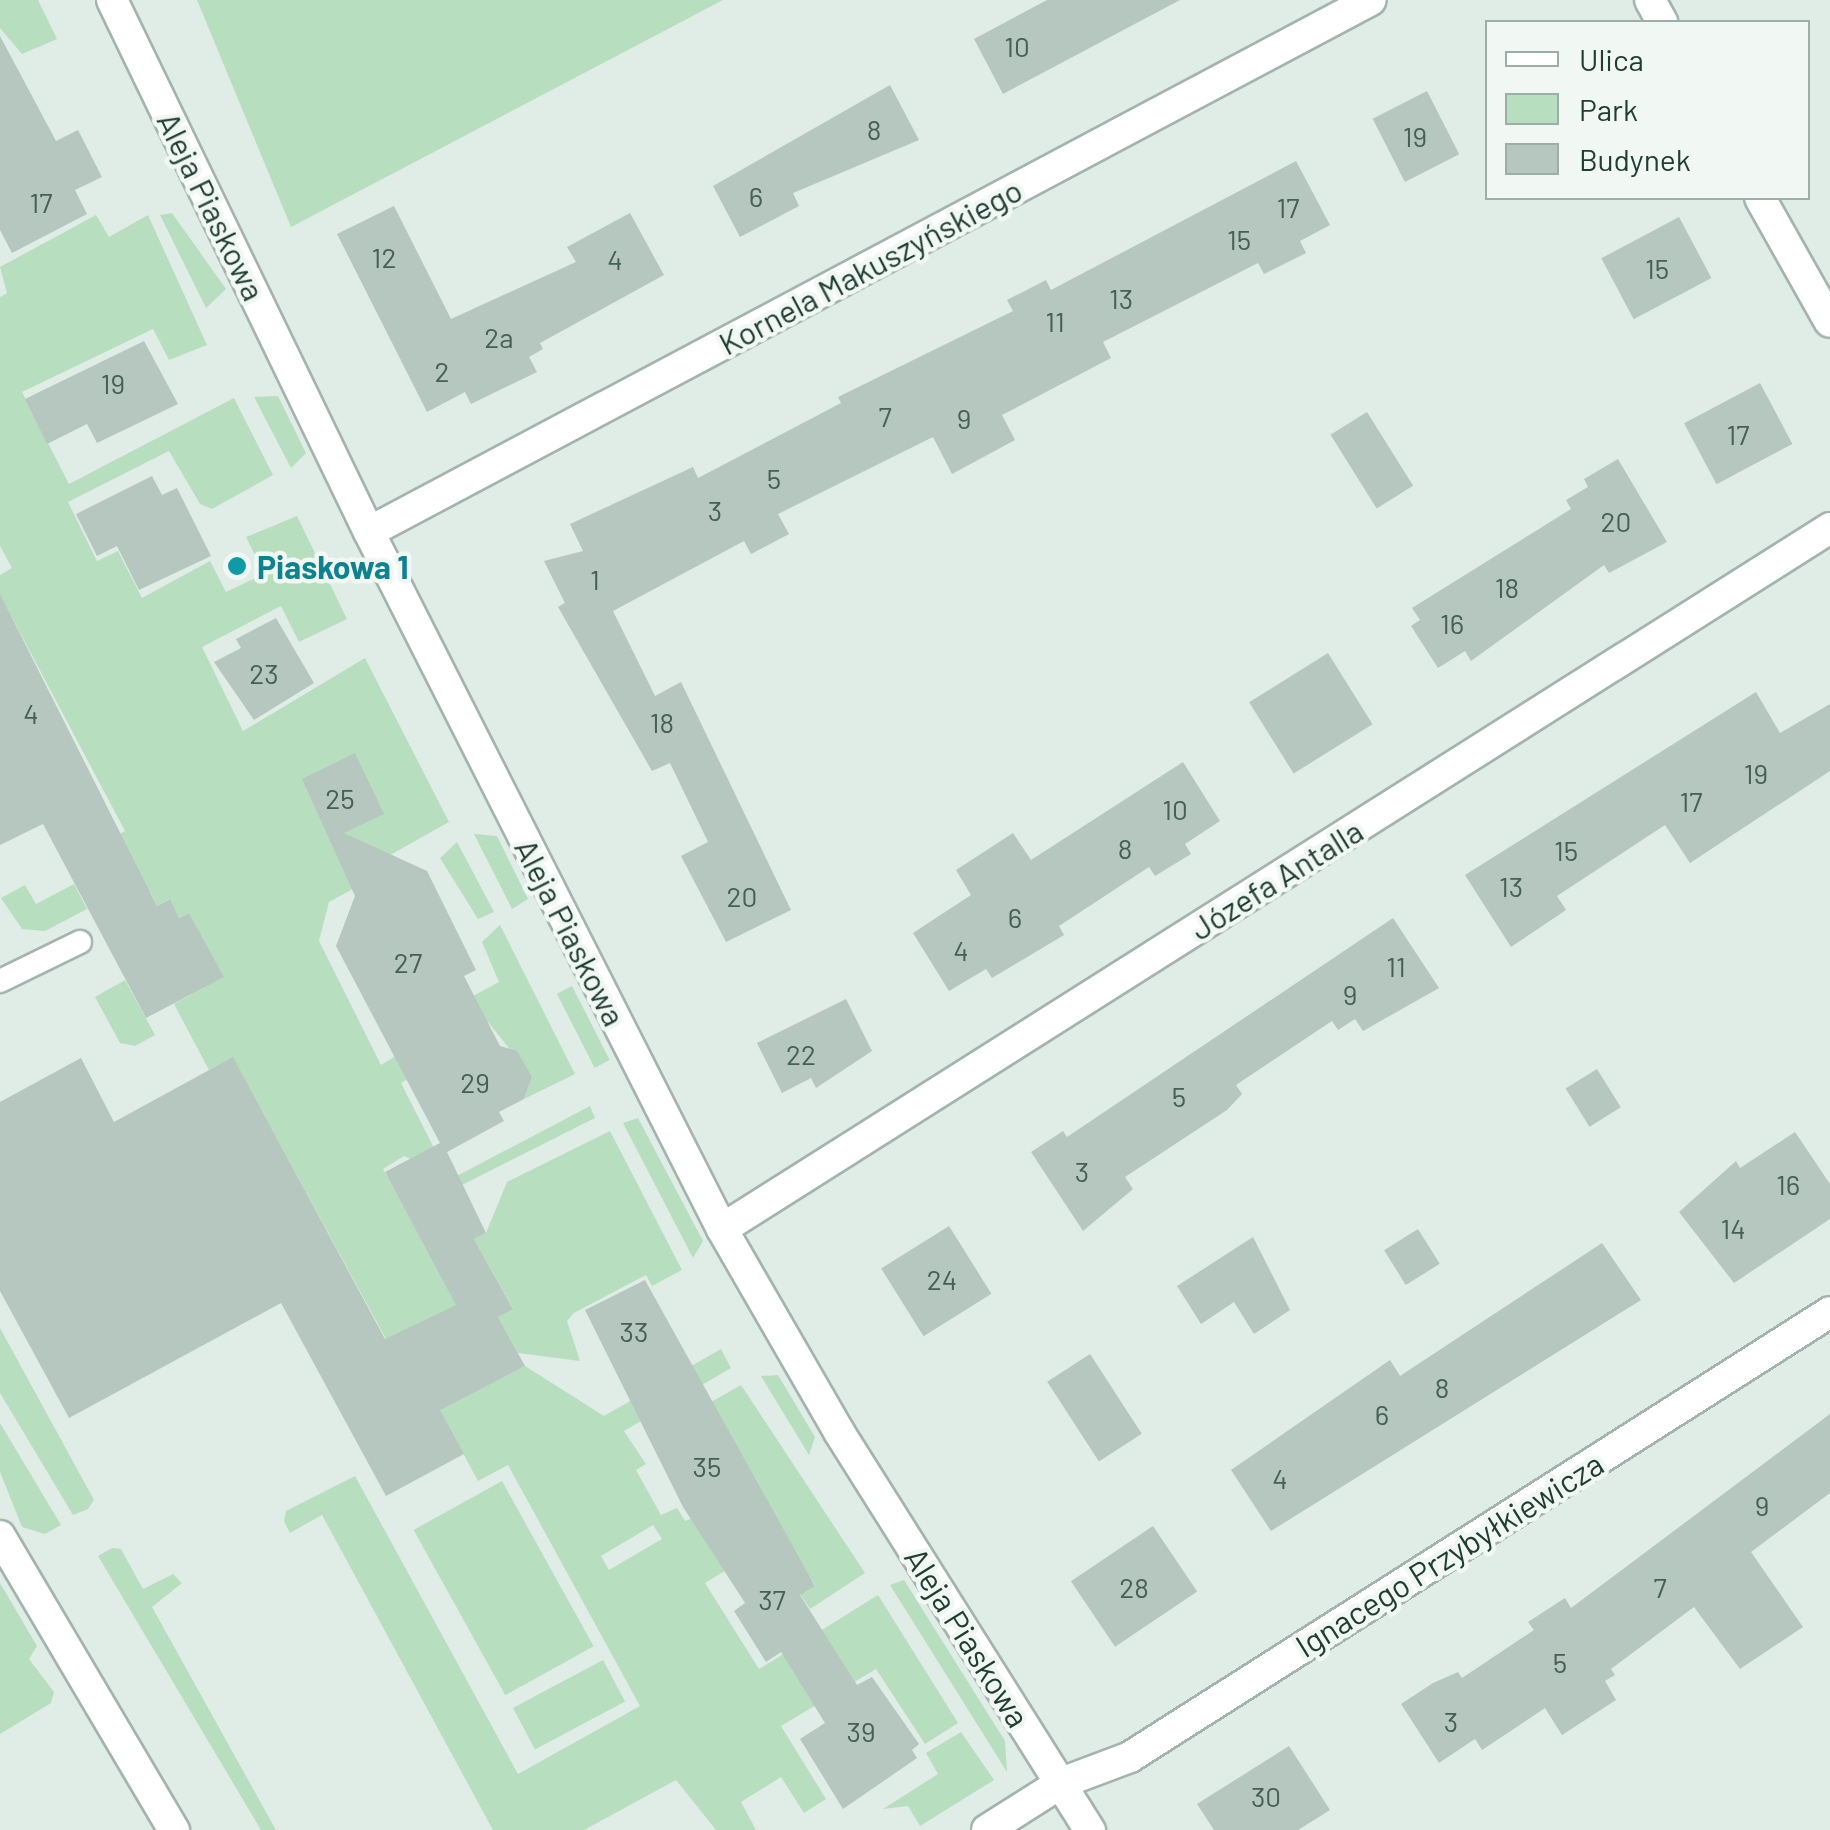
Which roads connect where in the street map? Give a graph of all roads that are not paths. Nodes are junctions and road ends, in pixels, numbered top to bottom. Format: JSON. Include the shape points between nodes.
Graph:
{"nodes":[{"id":1,"x":112,"y":0,"type":"edge"},
{"id":2,"x":1371,"y":0,"type":"edge"},
{"id":3,"x":1761,"y":200,"type":"edge"},
{"id":4,"x":1830,"y":322,"type":"edge"},
{"id":5,"x":1830,"y":528,"type":"edge"},
{"id":6,"x":368,"y":532,"type":"junction"},
{"id":7,"x":80,"y":942,"type":"dead end"},
{"id":8,"x":0,"y":981,"type":"edge"},
{"id":9,"x":722,"y":1229,"type":"junction"},
{"id":10,"x":1830,"y":1312,"type":"edge"},
{"id":11,"x":0,"y":1536,"type":"edge"},
{"id":12,"x":1061,"y":1784,"type":"junction"},
{"id":13,"x":174,"y":1830,"type":"edge"},
{"id":14,"x":987,"y":1830,"type":"edge"},
{"id":15,"x":1090,"y":1830,"type":"edge"}],
"edges":[{"from":1,"to":6,"type":"street","name":"Aleja Piaskowa"},
{"from":2,"to":6,"type":"street","name":"Kornela Makuszyńskiego"},
{"from":3,"to":4,"type":"street"},
{"from":5,"to":9,"type":"street","name":"Józefa Antalla"},
{"from":6,"to":9,"type":"street","name":"Aleja Piaskowa"},
{"from":7,"to":8,"type":"lane"},
{"from":9,"to":12,"type":"street","name":"Aleja Piaskowa","via":[[839,1432]]},
{"from":10,"to":12,"type":"street","name":"Ignacego Przybyłkiewicza","via":[[1130,1757]]},
{"from":11,"to":13,"type":"street"},
{"from":12,"to":14,"type":"street","name":"Ignacego Przybyłkiewicza"},
{"from":12,"to":15,"type":"street","name":"Aleja Piaskowa"}]}
